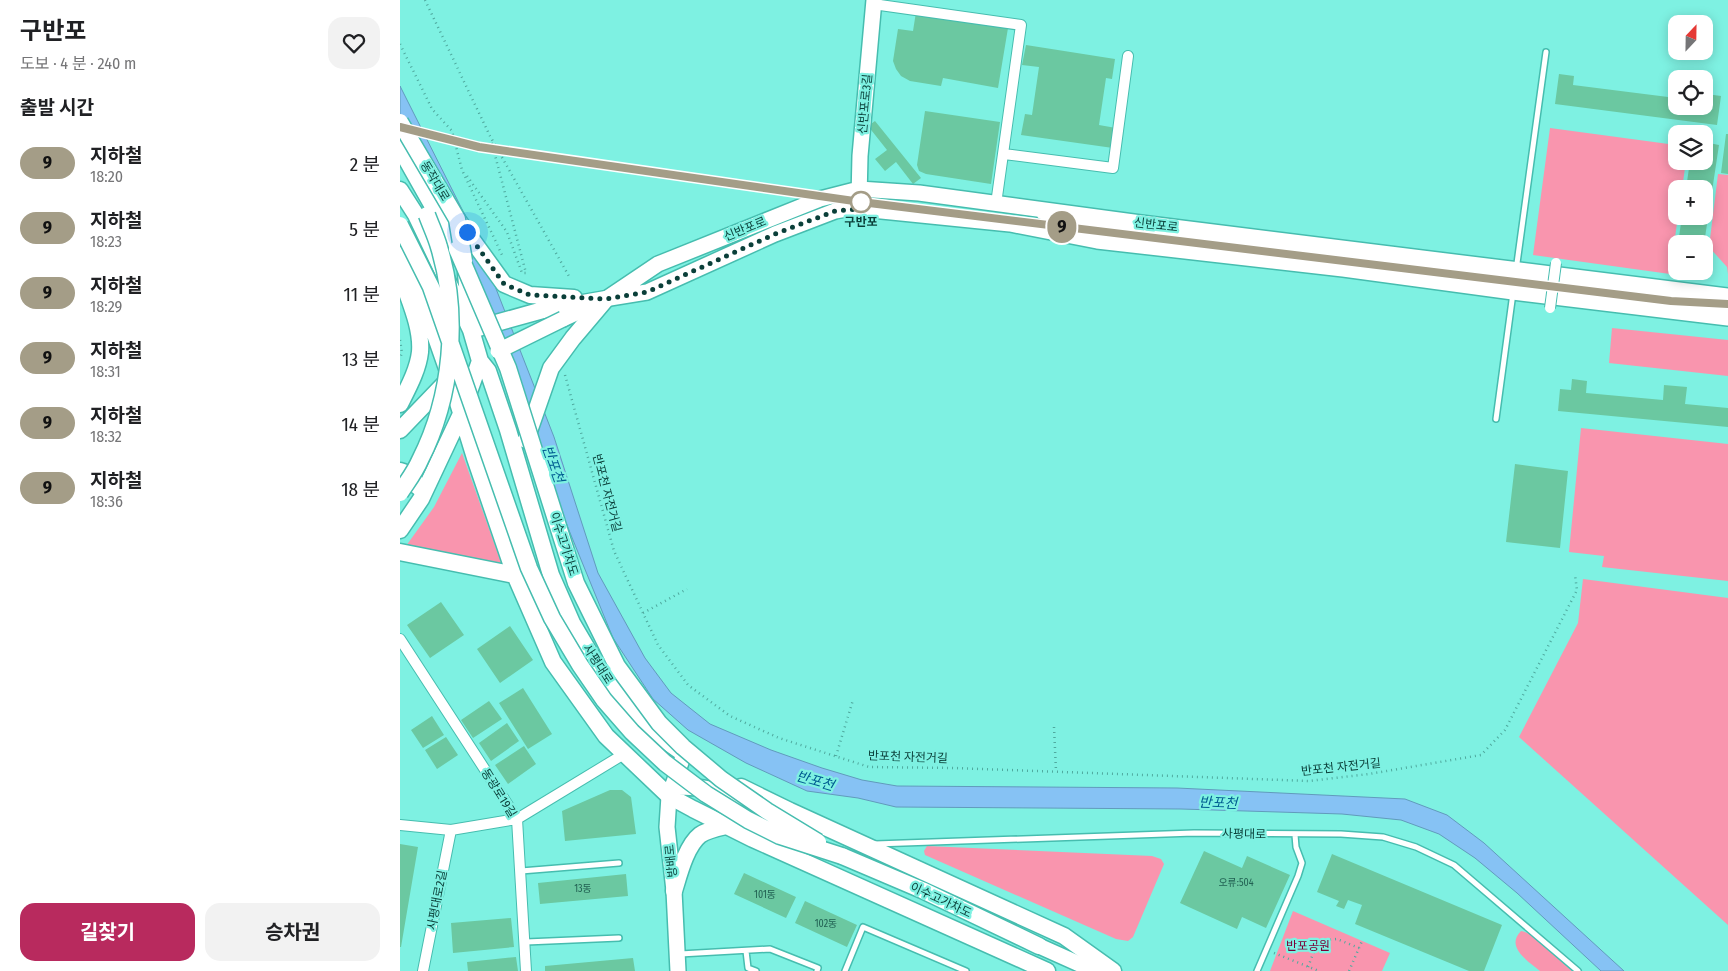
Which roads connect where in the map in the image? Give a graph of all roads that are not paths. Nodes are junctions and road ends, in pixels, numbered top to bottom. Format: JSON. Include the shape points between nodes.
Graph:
{"nodes":[{"id":1,"x":873,"y":2,"type":"edge"},
{"id":2,"x":1546,"y":52,"type":"dead end"},
{"id":3,"x":1128,"y":56,"type":"dead end"},
{"id":4,"x":400,"y":122,"type":"edge"},
{"id":5,"x":400,"y":148,"type":"edge"},
{"id":6,"x":1004,"y":154,"type":"junction"},
{"id":7,"x":400,"y":170,"type":"edge"},
{"id":8,"x":859,"y":189,"type":"junction"},
{"id":9,"x":400,"y":190,"type":"edge"},
{"id":10,"x":999,"y":204,"type":"junction"},
{"id":11,"x":858,"y":209,"type":"junction"},
{"id":12,"x":457,"y":219,"type":"junction"},
{"id":13,"x":1010,"y":224,"type":"junction"},
{"id":14,"x":400,"y":225,"type":"edge"},
{"id":15,"x":1314,"y":244,"type":"junction"},
{"id":16,"x":1292,"y":255,"type":"junction"},
{"id":17,"x":400,"y":256,"type":"edge"},
{"id":18,"x":1361,"y":260,"type":"junction"},
{"id":19,"x":1556,"y":263,"type":"dead end"},
{"id":20,"x":1325,"y":267,"type":"junction"},
{"id":21,"x":400,"y":274,"type":"edge"},
{"id":22,"x":1514,"y":280,"type":"junction"},
{"id":23,"x":1728,"y":296,"type":"edge"},
{"id":24,"x":606,"y":299,"type":"junction"},
{"id":25,"x":1728,"y":302,"type":"edge"},
{"id":26,"x":1550,"y":308,"type":"dead end"},
{"id":27,"x":1728,"y":309,"type":"edge"},
{"id":28,"x":1728,"y":318,"type":"edge"},
{"id":29,"x":479,"y":327,"type":"junction"},
{"id":30,"x":484,"y":366,"type":"junction"},
{"id":31,"x":450,"y":377,"type":"junction"},
{"id":32,"x":400,"y":404,"type":"edge"},
{"id":33,"x":461,"y":414,"type":"junction"},
{"id":34,"x":1496,"y":419,"type":"dead end"},
{"id":35,"x":400,"y":430,"type":"edge"},
{"id":36,"x":520,"y":469,"type":"junction"},
{"id":37,"x":400,"y":471,"type":"edge"},
{"id":38,"x":400,"y":493,"type":"edge"},
{"id":39,"x":421,"y":499,"type":"junction"},
{"id":40,"x":400,"y":530,"type":"edge"},
{"id":41,"x":400,"y":552,"type":"edge"},
{"id":42,"x":515,"y":575,"type":"junction"},
{"id":43,"x":400,"y":639,"type":"edge"},
{"id":44,"x":624,"y":754,"type":"junction"},
{"id":45,"x":684,"y":754,"type":"junction"},
{"id":46,"x":670,"y":792,"type":"junction"},
{"id":47,"x":764,"y":804,"type":"junction"},
{"id":48,"x":790,"y":811,"type":"junction"},
{"id":49,"x":517,"y":819,"type":"junction"},
{"id":50,"x":400,"y":825,"type":"edge"},
{"id":51,"x":726,"y":826,"type":"junction"},
{"id":52,"x":451,"y":830,"type":"junction"},
{"id":53,"x":1295,"y":835,"type":"junction"},
{"id":54,"x":753,"y":839,"type":"junction"},
{"id":55,"x":864,"y":844,"type":"junction"},
{"id":56,"x":842,"y":856,"type":"junction"},
{"id":57,"x":620,"y":863,"type":"dead end"},
{"id":58,"x":520,"y":871,"type":"junction"},
{"id":59,"x":674,"y":891,"type":"junction"},
{"id":60,"x":620,"y":938,"type":"dead end"},
{"id":61,"x":526,"y":942,"type":"junction"},
{"id":62,"x":1039,"y":946,"type":"joint"},
{"id":63,"x":746,"y":951,"type":"junction"},
{"id":64,"x":677,"y":954,"type":"junction"},
{"id":65,"x":423,"y":971,"type":"edge"},
{"id":66,"x":526,"y":971,"type":"edge"},
{"id":67,"x":678,"y":971,"type":"edge"},
{"id":68,"x":756,"y":971,"type":"edge"},
{"id":69,"x":817,"y":971,"type":"edge"},
{"id":70,"x":846,"y":971,"type":"edge"},
{"id":71,"x":966,"y":971,"type":"edge"},
{"id":72,"x":1047,"y":971,"type":"edge"},
{"id":73,"x":1095,"y":971,"type":"edge"},
{"id":74,"x":1114,"y":971,"type":"edge"},
{"id":75,"x":1258,"y":971,"type":"edge"},
{"id":76,"x":1578,"y":971,"type":"edge"}],
"edges":[{"from":1,"to":6,"type":"street","via":[[1021,25]]},
{"from":1,"to":8,"type":"main road","name":"신반포로3길"},
{"from":2,"to":22,"type":"lane"},
{"from":3,"to":6,"type":"street","via":[[1113,168]]},
{"from":4,"to":12,"type":"main road","name":"동작대로","bridge":true},
{"from":5,"to":56,"type":"main road","name":"이수고가차도","bridge":true,"via":[[457,249],[508,368],[576,583],[617,666],[659,724],[721,779]]},
{"from":6,"to":10,"type":"street"},
{"from":7,"to":38,"type":"main road","name":"동작대로","bridge":true,"via":[[427,215],[439,246],[449,302],[450,356],[439,416],[420,461]]},
{"from":8,"to":10,"type":"main road","name":"신반포로"},
{"from":8,"to":11,"type":"main road","name":"신반포로3길"},
{"from":8,"to":24,"type":"main road","name":"신반포로","via":[[820,199],[658,264]]},
{"from":9,"to":29,"type":"main road"},
{"from":10,"to":15,"type":"main road","name":"신반포로"},
{"from":10,"to":18,"type":"lane","via":[[1050,219]]},
{"from":11,"to":13,"type":"main road","name":"신반포로"},
{"from":11,"to":24,"type":"main road","name":"신반포로","via":[[835,211],[775,234],[647,292]]},
{"from":12,"to":24,"type":"main road","via":[[504,284],[530,295]]},
{"from":12,"to":29,"type":"main road","name":"동작대로","bridge":true},
{"from":13,"to":16,"type":"lane","via":[[1057,223]]},
{"from":13,"to":20,"type":"main road","name":"신반포로","via":[[1097,241]]},
{"from":14,"to":56,"type":"main road","name":"이수고가차도","bridge":true,"via":[[431,287],[529,568],[552,618],[584,672],[632,732],[665,763],[706,794],[780,836]]},
{"from":15,"to":18,"type":"lane"},
{"from":15,"to":22,"type":"main road","name":"신반포로"},
{"from":16,"to":20,"type":"lane"},
{"from":16,"to":22,"type":"lane"},
{"from":17,"to":31,"type":"main road","via":[[425,306]]},
{"from":18,"to":22,"type":"lane"},
{"from":19,"to":26,"type":"street","bridge":true},
{"from":20,"to":22,"type":"main road","name":"신반포로"},
{"from":21,"to":32,"type":"main road","via":[[418,331],[420,353],[414,376]]},
{"from":22,"to":23,"type":"main road","name":"신반포로"},
{"from":22,"to":25,"type":"lane"},
{"from":22,"to":27,"type":"lane"},
{"from":22,"to":28,"type":"main road","name":"신반포로"},
{"from":22,"to":34,"type":"lane"},
{"from":24,"to":29,"type":"main road","via":[[543,310]]},
{"from":24,"to":30,"type":"main road","name":"신반포로","bridge":true,"via":[[498,351]]},
{"from":24,"to":36,"type":"main road","via":[[573,338],[530,426]]},
{"from":29,"to":30,"type":"main road","name":"동작대로"},
{"from":30,"to":31,"type":"main road"},
{"from":30,"to":33,"type":"main road"},
{"from":30,"to":36,"type":"main road","name":"사평대로"},
{"from":31,"to":33,"type":"main road"},
{"from":31,"to":35,"type":"main road"},
{"from":33,"to":39,"type":"main road"},
{"from":33,"to":42,"type":"main road"},
{"from":36,"to":45,"type":"main road","name":"사평대로","via":[[551,575],[572,623],[602,674],[647,728]]},
{"from":37,"to":39,"type":"main road","via":[[416,481]]},
{"from":39,"to":40,"type":"main road"},
{"from":41,"to":42,"type":"main road"},
{"from":42,"to":44,"type":"main road","via":[[553,662],[606,736]]},
{"from":43,"to":49,"type":"street","name":"동광로19길"},
{"from":44,"to":46,"type":"main road"},
{"from":44,"to":49,"type":"street"},
{"from":45,"to":46,"type":"main road","name":"방배로"},
{"from":45,"to":48,"type":"main road","name":"사평대로"},
{"from":46,"to":47,"type":"main road","via":[[680,786],[701,788]]},
{"from":46,"to":51,"type":"main road"},
{"from":46,"to":59,"type":"main road","name":"방배로","via":[[668,827]]},
{"from":47,"to":48,"type":"main road"},
{"from":47,"to":54,"type":"main road","via":[[742,807],[739,813],[737,821]]},
{"from":48,"to":55,"type":"main road","name":"사평대로"},
{"from":49,"to":52,"type":"street"},
{"from":49,"to":58,"type":"street","name":"동광로19길"},
{"from":50,"to":52,"type":"street"},
{"from":51,"to":54,"type":"main road"},
{"from":51,"to":59,"type":"main road","via":[[701,834],[696,839],[680,870]]},
{"from":52,"to":65,"type":"street","name":"사평대로2길"},
{"from":53,"to":55,"type":"lane","name":"사평대로","via":[[1194,833]]},
{"from":53,"to":75,"type":"lane","via":[[1302,863]]},
{"from":53,"to":76,"type":"lane","name":"사평대로","via":[[1383,837],[1454,864]]},
{"from":54,"to":72,"type":"main road"},
{"from":55,"to":74,"type":"main road","name":"사평대로","via":[[1064,936]]},
{"from":56,"to":62,"type":"main road","name":"이수고가차도"},
{"from":57,"to":58,"type":"lane"},
{"from":58,"to":61,"type":"street","name":"동광로19길"},
{"from":59,"to":64,"type":"main road","name":"방배로"},
{"from":60,"to":61,"type":"lane"},
{"from":61,"to":66,"type":"street","name":"동광로19길"},
{"from":62,"to":73,"type":"main road"},
{"from":63,"to":64,"type":"lane"},
{"from":63,"to":68,"type":"lane","via":[[748,968]]},
{"from":63,"to":69,"type":"lane","via":[[770,949],[818,968]]},
{"from":64,"to":67,"type":"main road","name":"방배로"},
{"from":70,"to":71,"type":"lane","via":[[863,927]]}]}
